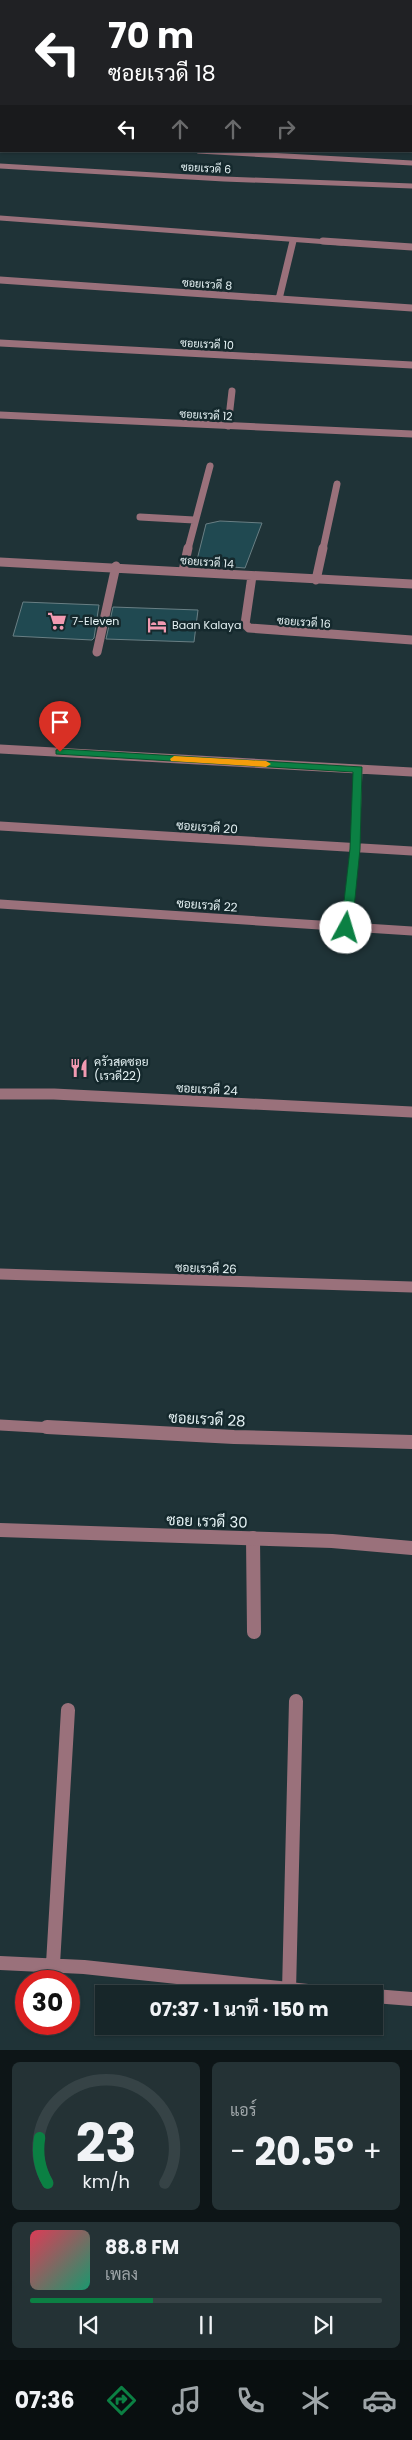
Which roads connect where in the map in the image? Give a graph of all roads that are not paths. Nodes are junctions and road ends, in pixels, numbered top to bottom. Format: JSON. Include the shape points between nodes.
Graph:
{"nodes":[{"id":1,"x":213,"y":152,"type":"edge"},
{"id":2,"x":320,"y":152,"type":"edge"},
{"id":3,"x":318,"y":159,"type":"junction"},
{"id":4,"x":412,"y":163,"type":"edge"},
{"id":5,"x":0,"y":166,"type":"edge"},
{"id":6,"x":412,"y":186,"type":"edge"},
{"id":7,"x":0,"y":218,"type":"edge"},
{"id":8,"x":293,"y":241,"type":"junction"},
{"id":9,"x":412,"y":247,"type":"edge"},
{"id":10,"x":0,"y":280,"type":"edge"},
{"id":11,"x":279,"y":299,"type":"junction"},
{"id":12,"x":412,"y":308,"type":"edge"},
{"id":13,"x":0,"y":343,"type":"edge"},
{"id":14,"x":412,"y":365,"type":"edge"},
{"id":15,"x":232,"y":391,"type":"dead end"},
{"id":16,"x":0,"y":415,"type":"edge"},
{"id":17,"x":228,"y":426,"type":"junction"},
{"id":18,"x":412,"y":434,"type":"edge"},
{"id":19,"x":210,"y":466,"type":"dead end"},
{"id":20,"x":337,"y":484,"type":"dead end"},
{"id":21,"x":140,"y":517,"type":"dead end"},
{"id":22,"x":194,"y":520,"type":"junction"},
{"id":23,"x":0,"y":562,"type":"edge"},
{"id":24,"x":116,"y":566,"type":"junction"},
{"id":25,"x":183,"y":571,"type":"junction"},
{"id":26,"x":252,"y":576,"type":"junction"},
{"id":27,"x":316,"y":580,"type":"junction"},
{"id":28,"x":412,"y":584,"type":"edge"},
{"id":29,"x":412,"y":640,"type":"edge"},
{"id":30,"x":97,"y":652,"type":"dead end"},
{"id":31,"x":0,"y":749,"type":"edge"},
{"id":32,"x":358,"y":769,"type":"junction"},
{"id":33,"x":412,"y":772,"type":"edge"},
{"id":34,"x":0,"y":826,"type":"edge"},
{"id":35,"x":355,"y":849,"type":"junction"},
{"id":36,"x":412,"y":851,"type":"edge"},
{"id":37,"x":0,"y":904,"type":"edge"},
{"id":38,"x":346,"y":928,"type":"junction"},
{"id":39,"x":412,"y":931,"type":"edge"},
{"id":40,"x":0,"y":1094,"type":"edge"},
{"id":41,"x":412,"y":1112,"type":"edge"},
{"id":42,"x":0,"y":1274,"type":"edge"},
{"id":43,"x":412,"y":1288,"type":"edge"},
{"id":44,"x":0,"y":1425,"type":"edge"},
{"id":45,"x":412,"y":1442,"type":"edge"},
{"id":46,"x":0,"y":1530,"type":"edge"},
{"id":47,"x":253,"y":1538,"type":"junction"},
{"id":48,"x":412,"y":1548,"type":"edge"},
{"id":49,"x":254,"y":1632,"type":"dead end"},
{"id":50,"x":296,"y":1701,"type":"dead end"},
{"id":51,"x":68,"y":1710,"type":"dead end"},
{"id":52,"x":0,"y":1963,"type":"edge"},
{"id":53,"x":53,"y":1964,"type":"junction"},
{"id":54,"x":237,"y":1985,"type":"edge"},
{"id":55,"x":289,"y":1985,"type":"edge"},
{"id":56,"x":383,"y":1997,"type":"edge"},
{"id":57,"x":412,"y":1999,"type":"edge"}],
"edges":[{"from":1,"to":3,"type":"street"},
{"from":2,"to":3,"type":"street"},
{"from":3,"to":4,"type":"street"},
{"from":5,"to":6,"type":"street","name":"ซอยเรวดี 6"},
{"from":7,"to":8,"type":"street","via":[[89,222]]},
{"from":8,"to":9,"type":"street"},
{"from":8,"to":11,"type":"street"},
{"from":10,"to":11,"type":"street","name":"ซอยเรวดี 8"},
{"from":11,"to":12,"type":"street","name":"ซอยเรวดี 8"},
{"from":13,"to":14,"type":"street","name":"ซอยเรวดี 10"},
{"from":15,"to":17,"type":"street"},
{"from":16,"to":17,"type":"street","name":"ซอยเรวดี 12"},
{"from":17,"to":18,"type":"street","name":"ซอยเรวดี 12"},
{"from":19,"to":22,"type":"street"},
{"from":20,"to":27,"type":"street"},
{"from":21,"to":22,"type":"street"},
{"from":22,"to":25,"type":"street"},
{"from":23,"to":24,"type":"street","name":"ซอยเรวดี 14"},
{"from":24,"to":25,"type":"street","name":"ซอยเรวดี 14"},
{"from":24,"to":30,"type":"street"},
{"from":25,"to":26,"type":"street","name":"ซอยเรวดี 14"},
{"from":26,"to":27,"type":"street","name":"ซอยเรวดี 14"},
{"from":26,"to":29,"type":"street","name":"ซอยเรวดี 16","via":[[245,624],[249,628]]},
{"from":27,"to":28,"type":"street","name":"ซอยเรวดี 14"},
{"from":31,"to":32,"type":"street"},
{"from":32,"to":33,"type":"street"},
{"from":32,"to":35,"type":"street"},
{"from":34,"to":35,"type":"street","name":"ซอยเรวดี 20"},
{"from":35,"to":36,"type":"street","name":"ซอยเรวดี 20"},
{"from":35,"to":38,"type":"street"},
{"from":37,"to":38,"type":"street","name":"ซอยเรวดี 22"},
{"from":38,"to":39,"type":"street","name":"ซอยเรวดี 22"},
{"from":40,"to":41,"type":"street","name":"ซอยเรวดี 24"},
{"from":42,"to":43,"type":"street","name":"ซอยเรวดี 26"},
{"from":44,"to":45,"type":"street","name":"ซอยเรวดี 28"},
{"from":46,"to":47,"type":"street","name":"ซอย เรวดี 30"},
{"from":47,"to":48,"type":"street","name":"ซอย เรวดี 30"},
{"from":47,"to":49,"type":"street"},
{"from":50,"to":55,"type":"street"},
{"from":51,"to":53,"type":"street"},
{"from":52,"to":53,"type":"street"},
{"from":53,"to":54,"type":"street"},
{"from":56,"to":57,"type":"street"}]}
